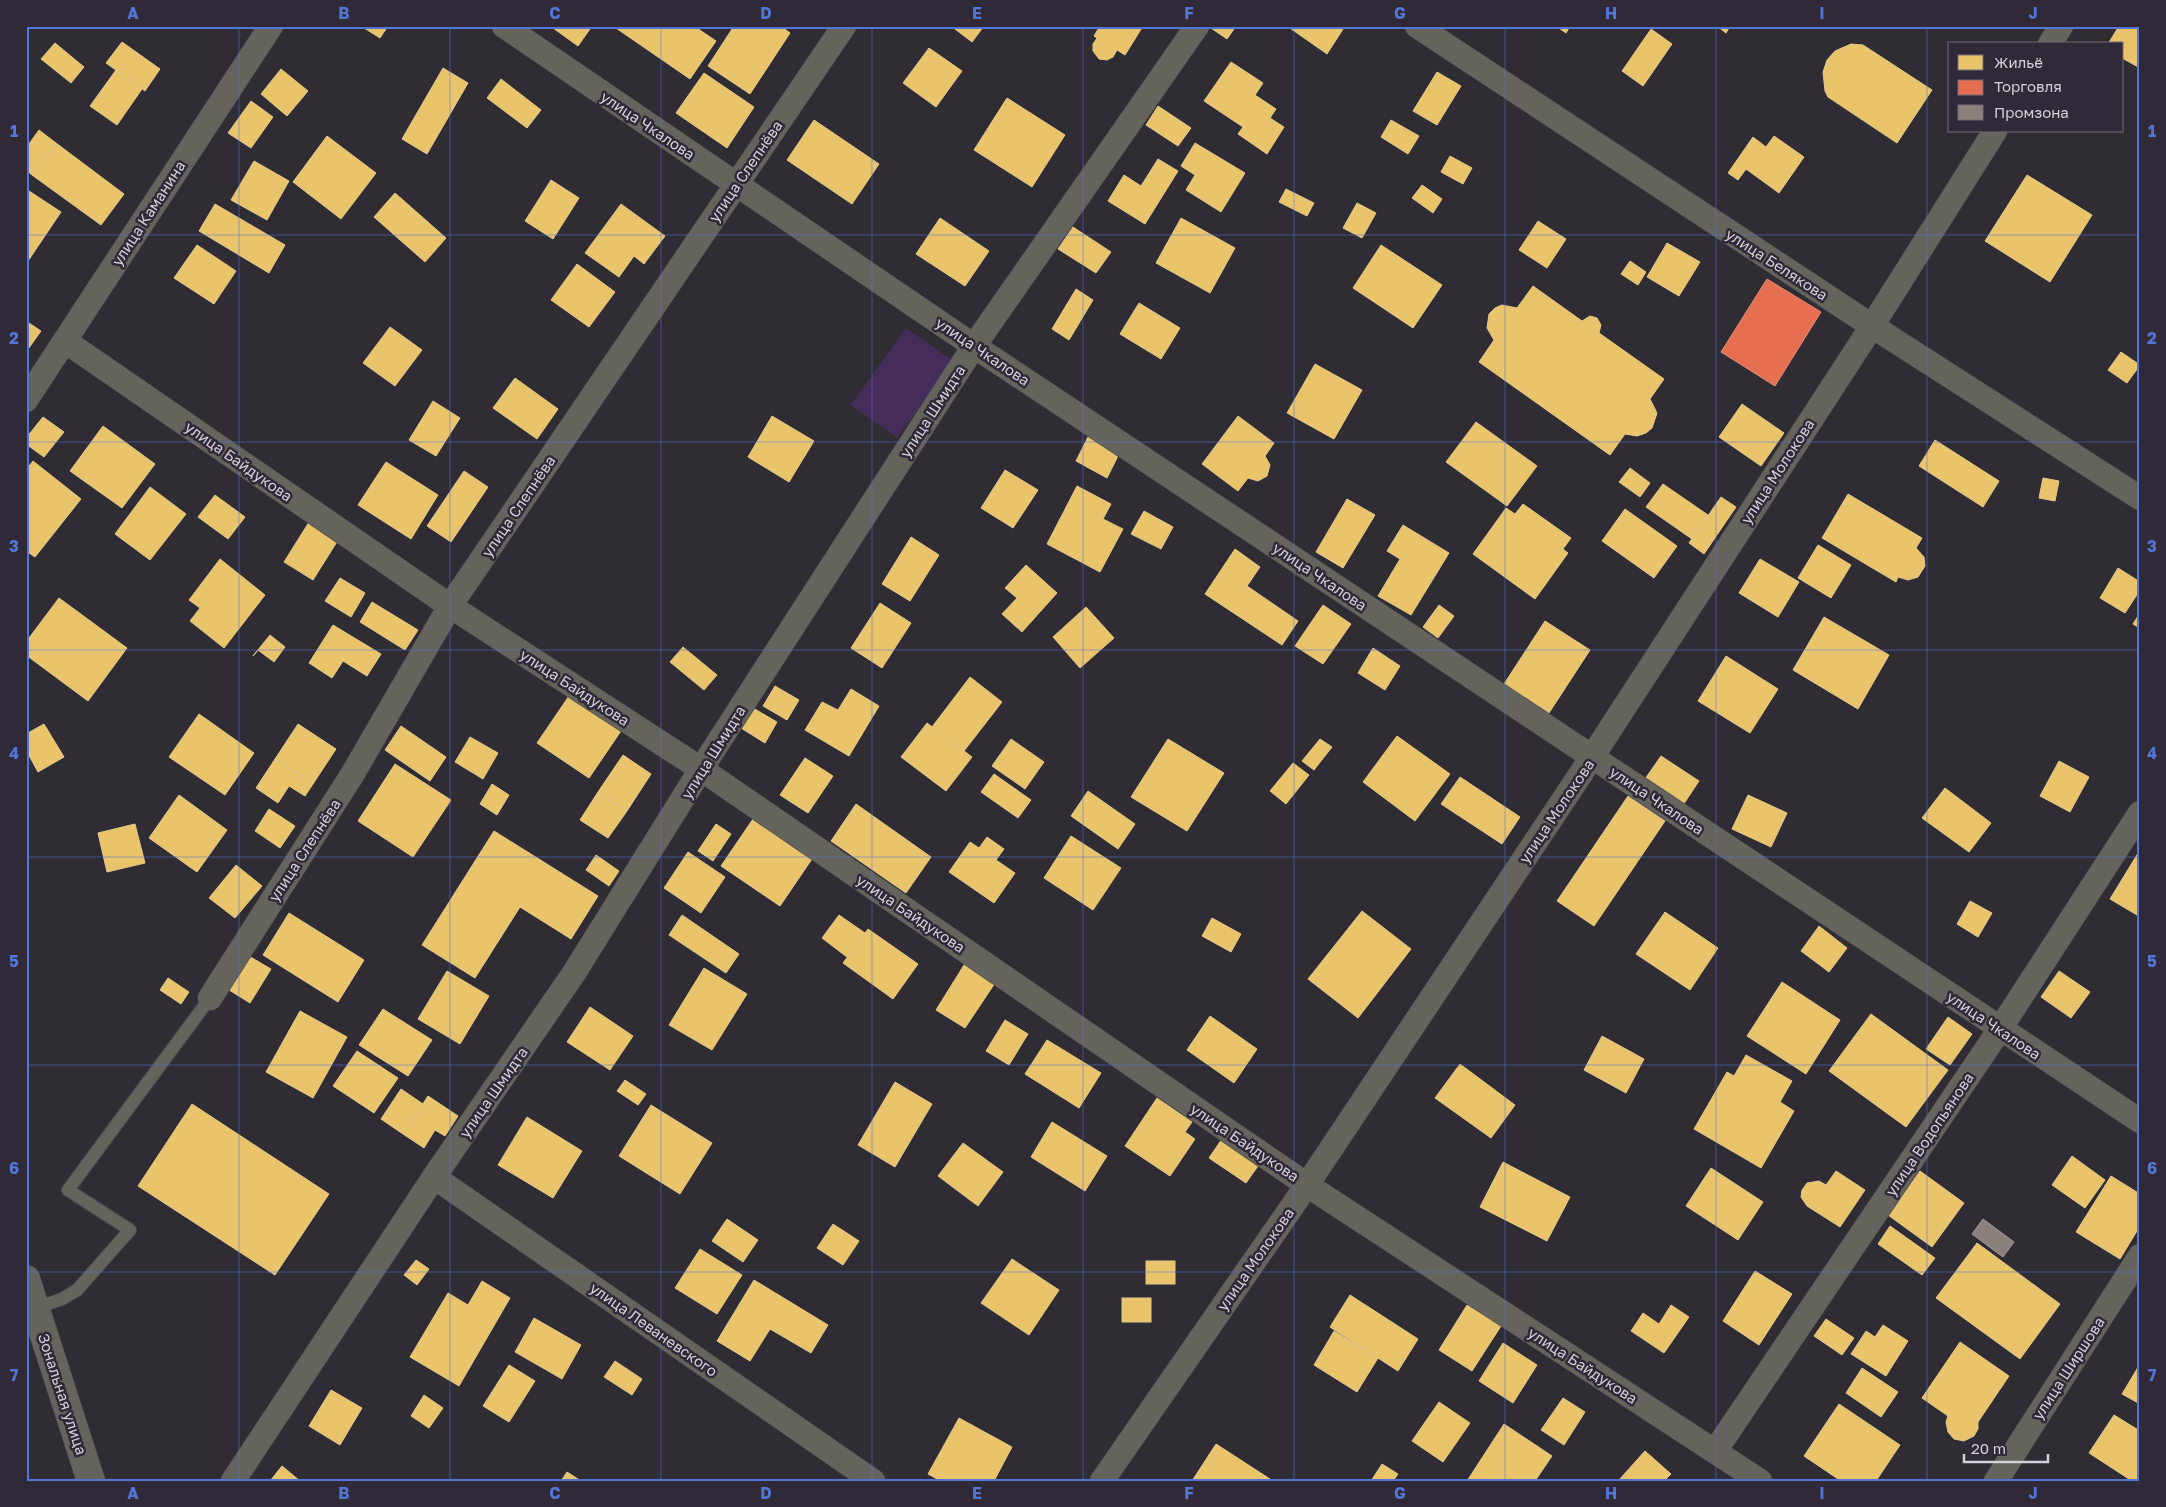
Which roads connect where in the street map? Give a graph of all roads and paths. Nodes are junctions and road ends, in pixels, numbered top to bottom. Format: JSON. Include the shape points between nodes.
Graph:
{"nodes":[{"id":1,"x":271,"y":26,"type":"edge"},
{"id":2,"x":504,"y":26,"type":"edge"},
{"id":3,"x":844,"y":26,"type":"edge"},
{"id":4,"x":1197,"y":26,"type":"edge"},
{"id":5,"x":1417,"y":26,"type":"edge"},
{"id":6,"x":2061,"y":26,"type":"edge"},
{"id":7,"x":2051,"y":42,"type":"edge"},
{"id":8,"x":1994,"y":132,"type":"edge"},
{"id":9,"x":736,"y":185,"type":"junction"},
{"id":10,"x":1872,"y":326,"type":"junction"},
{"id":11,"x":65,"y":341,"type":"junction"},
{"id":12,"x":974,"y":346,"type":"junction"},
{"id":13,"x":26,"y":400,"type":"edge"},
{"id":14,"x":2140,"y":498,"type":"edge"},
{"id":15,"x":450,"y":606,"type":"junction"},
{"id":16,"x":1592,"y":757,"type":"junction"},
{"id":17,"x":701,"y":769,"type":"junction"},
{"id":18,"x":2140,"y":813,"type":"edge"},
{"id":19,"x":210,"y":998,"type":"joint"},
{"id":20,"x":2000,"y":1029,"type":"junction"},
{"id":21,"x":2140,"y":1121,"type":"edge"},
{"id":22,"x":434,"y":1177,"type":"junction"},
{"id":23,"x":1307,"y":1185,"type":"junction"},
{"id":24,"x":2140,"y":1256,"type":"edge"},
{"id":25,"x":26,"y":1279,"type":"edge"},
{"id":26,"x":36,"y":1308,"type":"junction"},
{"id":27,"x":1715,"y":1451,"type":"junction"},
{"id":28,"x":91,"y":1481,"type":"edge"},
{"id":29,"x":233,"y":1481,"type":"edge"},
{"id":30,"x":873,"y":1481,"type":"edge"},
{"id":31,"x":1102,"y":1481,"type":"edge"},
{"id":32,"x":1760,"y":1481,"type":"edge"},
{"id":33,"x":1996,"y":1481,"type":"edge"}],
"edges":[{"from":1,"to":11,"type":"street","name":"улица Каманина"},
{"from":2,"to":9,"type":"street","name":"улица Чкалова"},
{"from":3,"to":9,"type":"street","name":"улица Слепнёва"},
{"from":4,"to":12,"type":"street","name":"улица Шмидта"},
{"from":5,"to":10,"type":"street","name":"улица Белякова"},
{"from":6,"to":7,"type":"street"},
{"from":8,"to":10,"type":"street","name":"улица Молокова"},
{"from":9,"to":12,"type":"street","name":"улица Чкалова"},
{"from":9,"to":15,"type":"street","name":"улица Слепнёва"},
{"from":10,"to":14,"type":"street","name":"улица Белякова"},
{"from":10,"to":16,"type":"street","name":"улица Молокова"},
{"from":11,"to":13,"type":"street","name":"улица Каманина"},
{"from":11,"to":15,"type":"street","name":"улица Байдукова"},
{"from":12,"to":16,"type":"street","name":"улица Чкалова"},
{"from":12,"to":17,"type":"street","name":"улица Шмидта"},
{"from":15,"to":17,"type":"street","name":"улица Байдукова"},
{"from":15,"to":19,"type":"street","name":"улица Слепнёва","via":[[352,775]]},
{"from":16,"to":20,"type":"street","name":"улица Чкалова"},
{"from":16,"to":23,"type":"street","name":"улица Молокова"},
{"from":17,"to":22,"type":"street","name":"улица Шмидта","via":[[574,973]]},
{"from":17,"to":23,"type":"street","name":"улица Байдукова"},
{"from":18,"to":20,"type":"street","name":"улица Водопьянова"},
{"from":19,"to":26,"type":"lane","via":[[68,1190],[130,1230],[77,1290]]},
{"from":20,"to":21,"type":"street","name":"улица Чкалова"},
{"from":20,"to":27,"type":"street","name":"улица Водопьянова"},
{"from":22,"to":29,"type":"street","name":"улица Шмидта"},
{"from":22,"to":30,"type":"street","name":"улица Леваневского"},
{"from":23,"to":27,"type":"street","name":"улица Байдукова"},
{"from":23,"to":31,"type":"street","name":"улица Молокова"},
{"from":24,"to":33,"type":"street","name":"улица Ширшова"},
{"from":25,"to":26,"type":"street","name":"Зональная улица"},
{"from":26,"to":28,"type":"street","name":"Зональная улица"},
{"from":27,"to":32,"type":"street","name":"улица Байдукова"}]}
